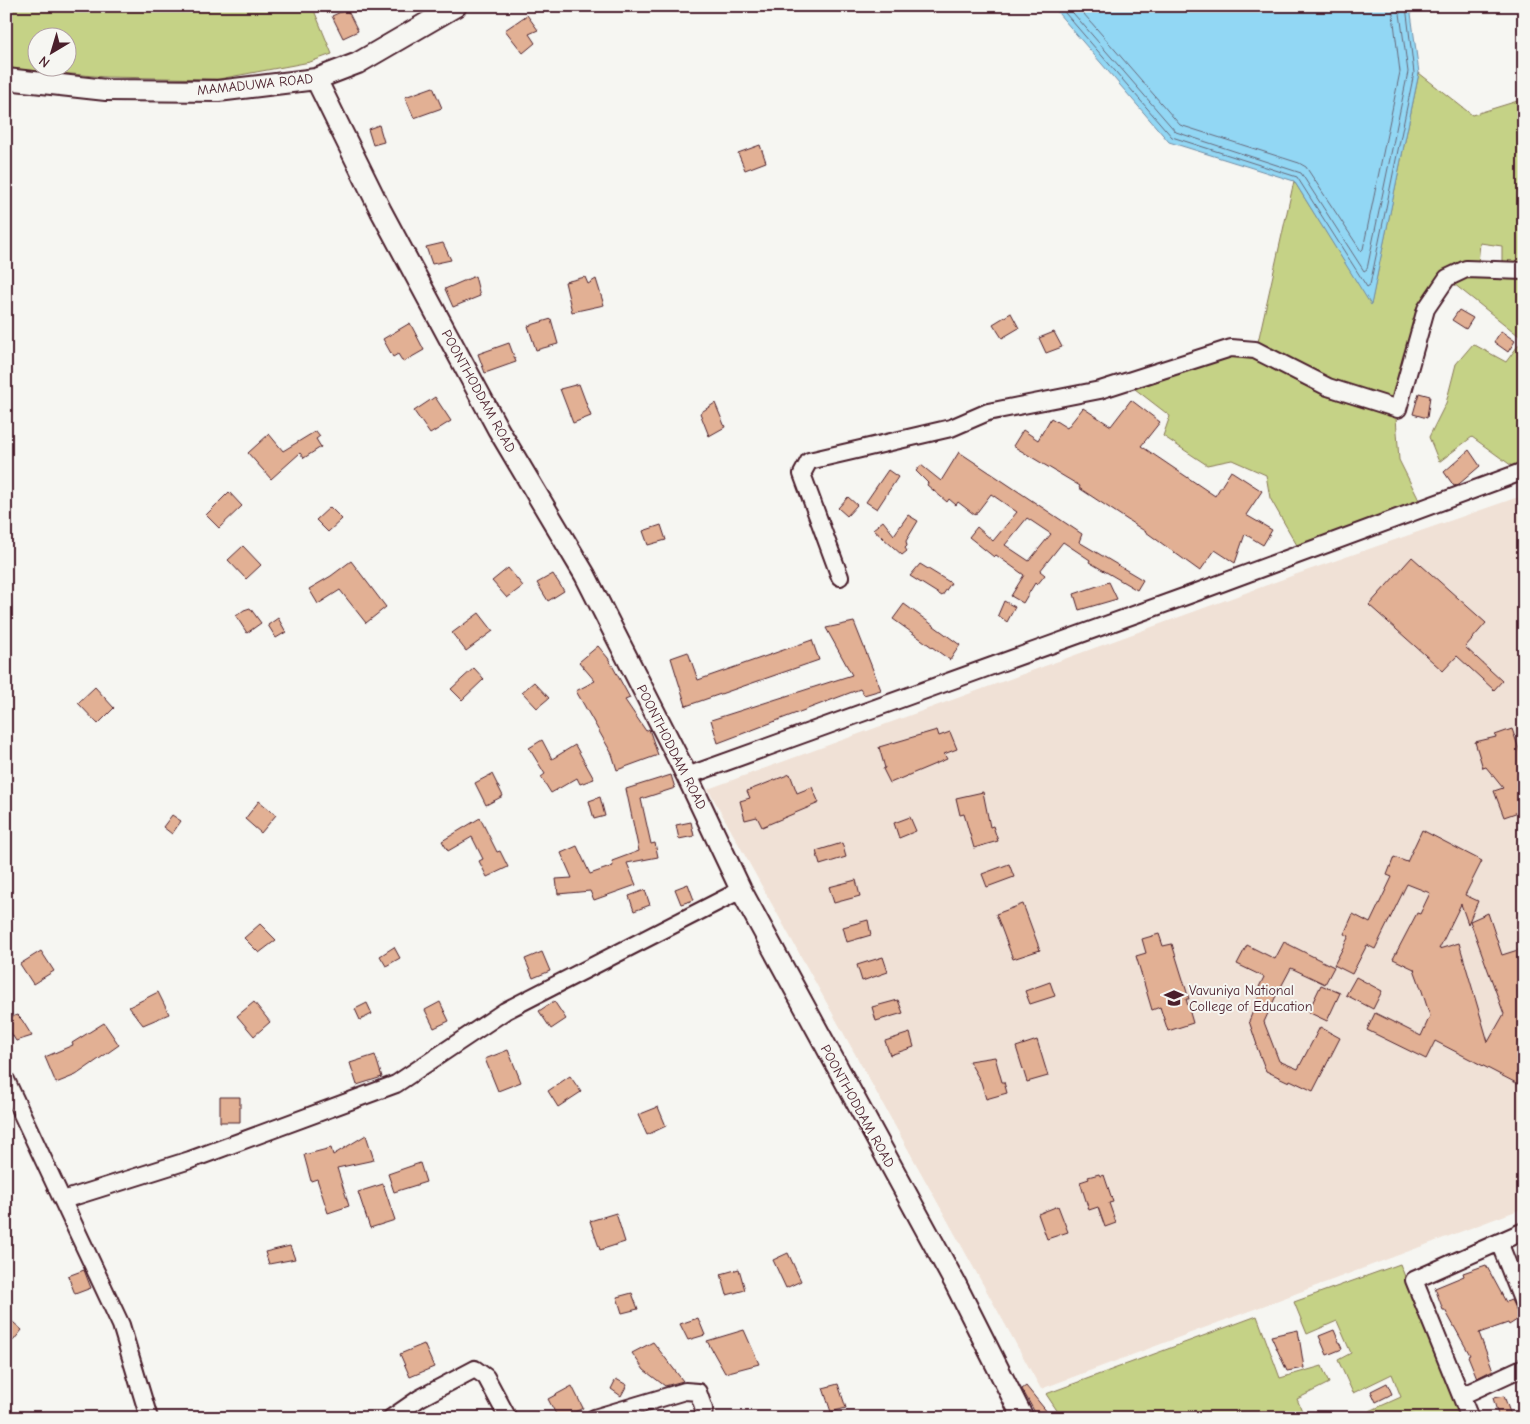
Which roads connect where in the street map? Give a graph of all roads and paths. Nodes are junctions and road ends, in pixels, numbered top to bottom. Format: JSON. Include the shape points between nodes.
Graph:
{"nodes":[{"id":1,"x":456,"y":6,"type":"edge"},
{"id":2,"x":6,"y":79,"type":"edge"},
{"id":3,"x":316,"y":79,"type":"junction"},
{"id":4,"x":1524,"y":270,"type":"edge"},
{"id":5,"x":1524,"y":470,"type":"edge"},
{"id":6,"x":840,"y":577,"type":"dead end"},
{"id":7,"x":688,"y":776,"type":"junction"},
{"id":8,"x":741,"y":890,"type":"junction"},
{"id":9,"x":6,"y":1080,"type":"edge"},
{"id":10,"x":63,"y":1200,"type":"junction"},
{"id":11,"x":1524,"y":1231,"type":"edge"},
{"id":12,"x":1499,"y":1242,"type":"junction"},
{"id":13,"x":1524,"y":1306,"type":"edge"},
{"id":14,"x":1524,"y":1367,"type":"edge"},
{"id":15,"x":1461,"y":1396,"type":"junction"},
{"id":16,"x":149,"y":1418,"type":"edge"},
{"id":17,"x":390,"y":1418,"type":"edge"},
{"id":18,"x":508,"y":1418,"type":"edge"},
{"id":19,"x":594,"y":1418,"type":"edge"},
{"id":20,"x":703,"y":1418,"type":"edge"},
{"id":21,"x":1023,"y":1418,"type":"edge"},
{"id":22,"x":1470,"y":1418,"type":"edge"}],
"edges":[{"from":1,"to":3,"type":"street","name":"MAMADUWA ROAD","via":[[358,63]]},
{"from":2,"to":3,"type":"street","name":"MAMADUWA ROAD","via":[[106,90],[209,90]]},
{"from":3,"to":7,"type":"street","name":"POONTHODDAM ROAD","via":[[381,211],[498,429],[585,576]]},
{"from":4,"to":6,"type":"street","via":[[1466,269],[1447,278],[1426,310],[1398,409],[1328,387],[1255,350],[1231,348],[1100,390],[988,412],[951,428],[809,461],[802,474]]},
{"from":5,"to":7,"type":"street"},
{"from":7,"to":8,"type":"street","name":"POONTHODDAM ROAD"},
{"from":8,"to":10,"type":"street","via":[[505,1011],[396,1084],[190,1160]]},
{"from":8,"to":21,"type":"street","name":"POONTHODDAM ROAD","via":[[955,1283]]},
{"from":9,"to":10,"type":"street"},
{"from":10,"to":16,"type":"street","via":[[121,1325]]},
{"from":11,"to":12,"type":"street"},
{"from":12,"to":13,"type":"street"},
{"from":12,"to":15,"type":"street","via":[[1414,1280]]},
{"from":14,"to":15,"type":"street"},
{"from":15,"to":22,"type":"street"},
{"from":17,"to":18,"type":"street","via":[[475,1369],[486,1378]]},
{"from":19,"to":20,"type":"street","via":[[685,1391],[698,1392],[704,1409]]}]}
